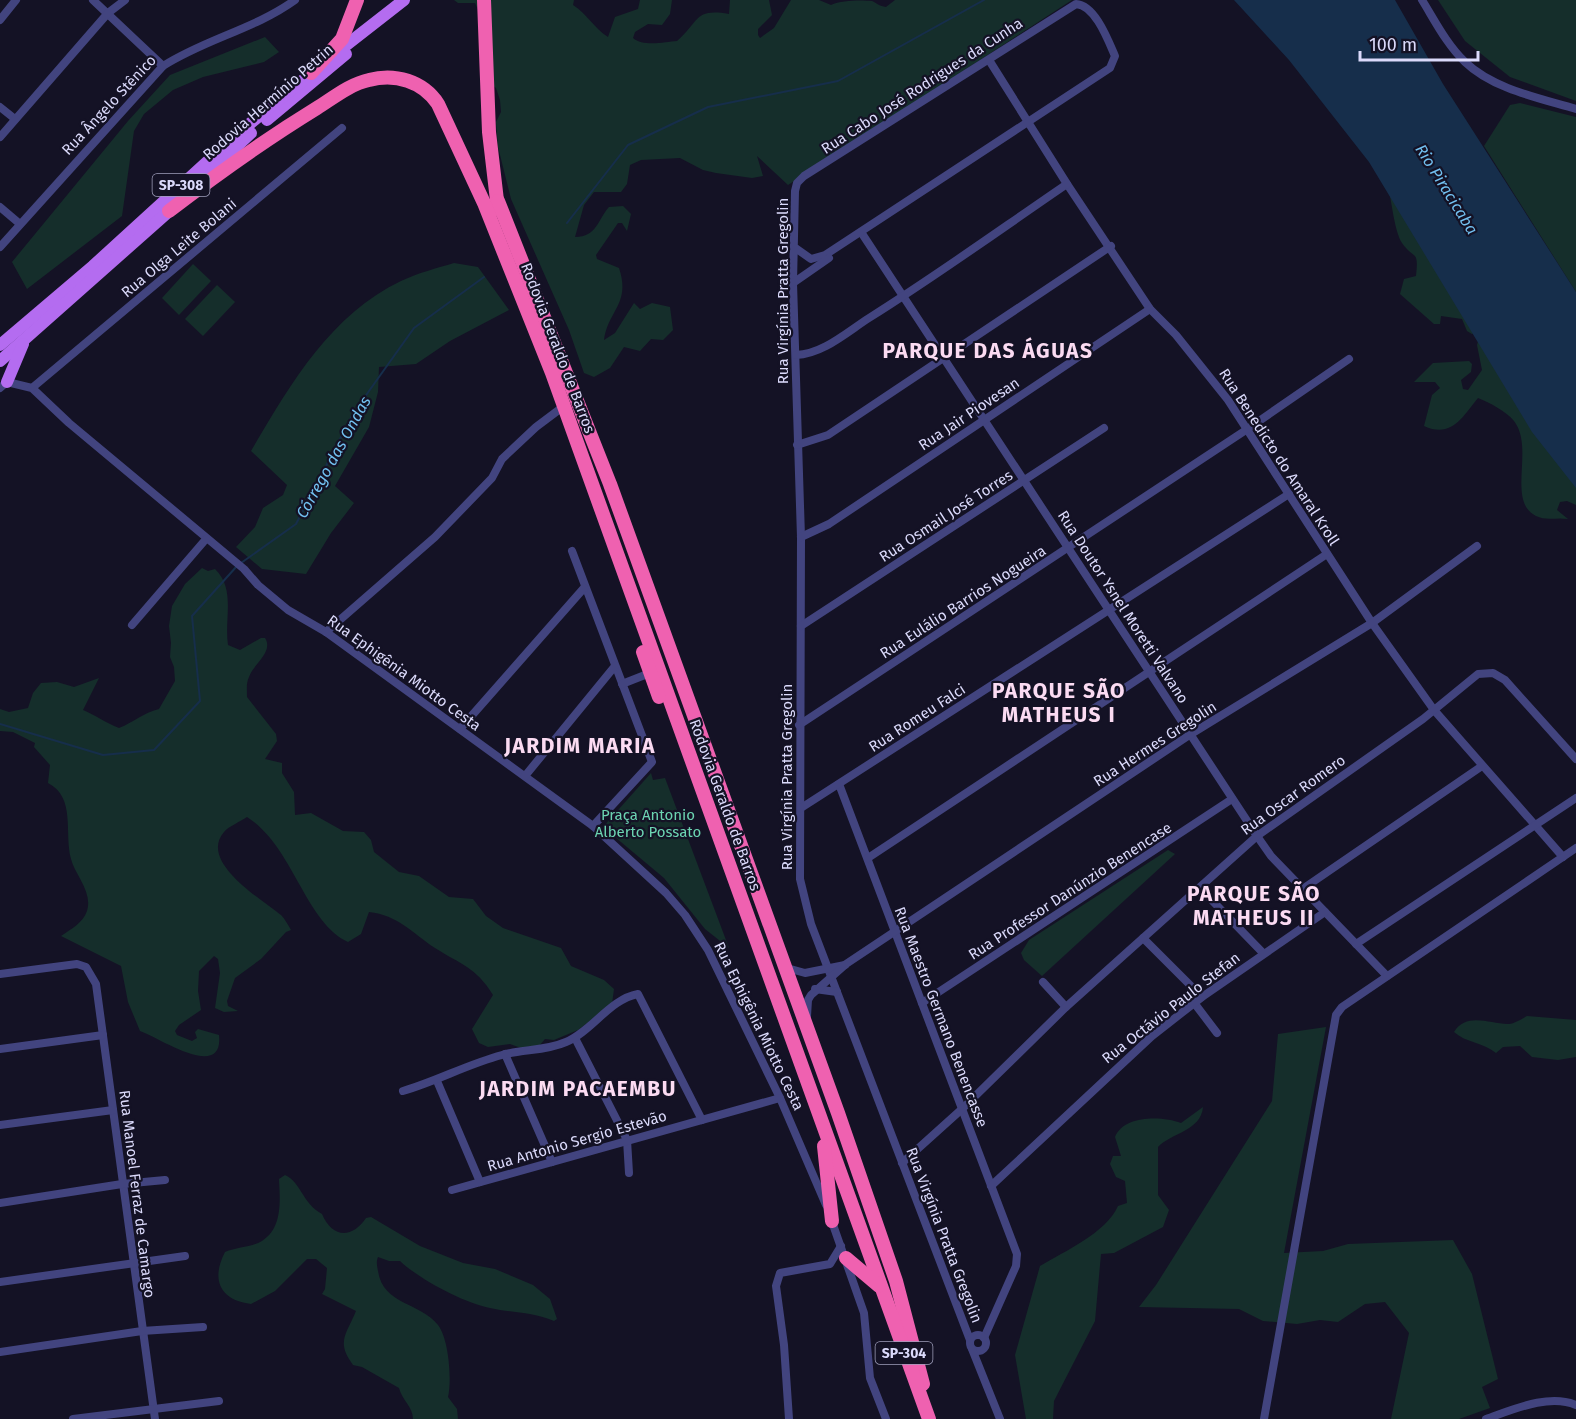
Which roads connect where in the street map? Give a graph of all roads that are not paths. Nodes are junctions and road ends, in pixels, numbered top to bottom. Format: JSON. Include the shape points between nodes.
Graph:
{"nodes":[{"id":1,"x":16,"y":0,"type":"edge"},
{"id":2,"x":93,"y":0,"type":"edge"},
{"id":3,"x":124,"y":0,"type":"edge"},
{"id":4,"x":295,"y":0,"type":"edge"},
{"id":5,"x":357,"y":0,"type":"edge"},
{"id":6,"x":484,"y":0,"type":"edge"},
{"id":7,"x":1422,"y":0,"type":"edge"},
{"id":8,"x":400,"y":3,"type":"edge"},
{"id":9,"x":108,"y":14,"type":"junction"},
{"id":10,"x":0,"y":20,"type":"edge"},
{"id":11,"x":367,"y":32,"type":"junction"},
{"id":12,"x":989,"y":60,"type":"junction"},
{"id":13,"x":163,"y":66,"type":"junction"},
{"id":14,"x":310,"y":74,"type":"junction"},
{"id":15,"x":0,"y":107,"type":"edge"},
{"id":16,"x":1576,"y":109,"type":"edge"},
{"id":17,"x":15,"y":119,"type":"junction"},
{"id":18,"x":1028,"y":120,"type":"junction"},
{"id":19,"x":342,"y":128,"type":"dead end"},
{"id":20,"x":0,"y":137,"type":"edge"},
{"id":21,"x":797,"y":183,"type":"joint"},
{"id":22,"x":1067,"y":184,"type":"junction"},
{"id":23,"x":491,"y":202,"type":"junction"},
{"id":24,"x":0,"y":207,"type":"edge"},
{"id":25,"x":169,"y":211,"type":"junction"},
{"id":26,"x":20,"y":224,"type":"junction"},
{"id":27,"x":861,"y":232,"type":"junction"},
{"id":28,"x":1110,"y":246,"type":"junction"},
{"id":29,"x":0,"y":247,"type":"edge"},
{"id":30,"x":794,"y":247,"type":"junction"},
{"id":31,"x":839,"y":247,"type":"junction"},
{"id":32,"x":793,"y":283,"type":"junction"},
{"id":33,"x":902,"y":297,"type":"junction"},
{"id":34,"x":1150,"y":309,"type":"junction"},
{"id":35,"x":14,"y":332,"type":"junction"},
{"id":36,"x":0,"y":333,"type":"edge"},
{"id":37,"x":25,"y":339,"type":"junction"},
{"id":38,"x":0,"y":345,"type":"edge"},
{"id":39,"x":796,"y":355,"type":"junction"},
{"id":40,"x":942,"y":357,"type":"junction"},
{"id":41,"x":1349,"y":359,"type":"dead end"},
{"id":42,"x":0,"y":361,"type":"edge"},
{"id":43,"x":4,"y":385,"type":"edge"},
{"id":44,"x":32,"y":388,"type":"junction"},
{"id":45,"x":564,"y":406,"type":"junction"},
{"id":46,"x":983,"y":421,"type":"junction"},
{"id":47,"x":1104,"y":428,"type":"dead end"},
{"id":48,"x":1246,"y":430,"type":"junction"},
{"id":49,"x":797,"y":445,"type":"junction"},
{"id":50,"x":1024,"y":482,"type":"junction"},
{"id":51,"x":1289,"y":494,"type":"junction"},
{"id":52,"x":801,"y":537,"type":"junction"},
{"id":53,"x":206,"y":539,"type":"junction"},
{"id":54,"x":1477,"y":546,"type":"dead end"},
{"id":55,"x":1069,"y":548,"type":"junction"},
{"id":56,"x":572,"y":551,"type":"dead end"},
{"id":57,"x":616,"y":552,"type":"junction"},
{"id":58,"x":1328,"y":554,"type":"junction"},
{"id":59,"x":584,"y":588,"type":"junction"},
{"id":60,"x":1108,"y":610,"type":"junction"},
{"id":61,"x":1372,"y":623,"type":"junction"},
{"id":62,"x":132,"y":625,"type":"dead end"},
{"id":63,"x":801,"y":626,"type":"junction"},
{"id":64,"x":326,"y":632,"type":"junction"},
{"id":65,"x":615,"y":666,"type":"junction"},
{"id":66,"x":1150,"y":672,"type":"junction"},
{"id":67,"x":650,"y":673,"type":"junction"},
{"id":68,"x":622,"y":684,"type":"junction"},
{"id":69,"x":1434,"y":710,"type":"junction"},
{"id":70,"x":799,"y":725,"type":"junction"},
{"id":71,"x":460,"y":729,"type":"junction"},
{"id":72,"x":1191,"y":734,"type":"junction"},
{"id":73,"x":1576,"y":759,"type":"edge"},
{"id":74,"x":1482,"y":766,"type":"junction"},
{"id":75,"x":525,"y":776,"type":"junction"},
{"id":76,"x":698,"y":778,"type":"junction"},
{"id":77,"x":839,"y":784,"type":"junction"},
{"id":78,"x":1576,"y":798,"type":"edge"},
{"id":79,"x":1232,"y":799,"type":"junction"},
{"id":80,"x":801,"y":808,"type":"junction"},
{"id":81,"x":593,"y":826,"type":"junction"},
{"id":82,"x":1535,"y":827,"type":"junction"},
{"id":83,"x":1257,"y":836,"type":"junction"},
{"id":84,"x":1576,"y":848,"type":"edge"},
{"id":85,"x":1563,"y":857,"type":"junction"},
{"id":86,"x":868,"y":858,"type":"junction"},
{"id":87,"x":1200,"y":888,"type":"junction"},
{"id":88,"x":1304,"y":888,"type":"junction"},
{"id":89,"x":1324,"y":912,"type":"junction"},
{"id":90,"x":894,"y":931,"type":"junction"},
{"id":91,"x":1143,"y":938,"type":"junction"},
{"id":92,"x":1356,"y":944,"type":"junction"},
{"id":93,"x":1263,"y":953,"type":"junction"},
{"id":94,"x":783,"y":965,"type":"junction"},
{"id":95,"x":830,"y":973,"type":"junction"},
{"id":96,"x":0,"y":974,"type":"edge"},
{"id":97,"x":1387,"y":976,"type":"junction"},
{"id":98,"x":1043,"y":982,"type":"dead end"},
{"id":99,"x":815,"y":989,"type":"junction"},
{"id":100,"x":837,"y":992,"type":"junction"},
{"id":101,"x":1202,"y":997,"type":"junction"},
{"id":102,"x":922,"y":1003,"type":"junction"},
{"id":103,"x":1195,"y":1004,"type":"junction"},
{"id":104,"x":1066,"y":1007,"type":"junction"},
{"id":105,"x":1217,"y":1033,"type":"dead end"},
{"id":106,"x":103,"y":1035,"type":"junction"},
{"id":107,"x":575,"y":1038,"type":"junction"},
{"id":108,"x":810,"y":1041,"type":"junction"},
{"id":109,"x":0,"y":1049,"type":"edge"},
{"id":110,"x":505,"y":1054,"type":"junction"},
{"id":111,"x":437,"y":1081,"type":"junction"},
{"id":112,"x":403,"y":1091,"type":"dead end"},
{"id":113,"x":780,"y":1098,"type":"junction"},
{"id":114,"x":962,"y":1109,"type":"junction"},
{"id":115,"x":113,"y":1110,"type":"junction"},
{"id":116,"x":702,"y":1120,"type":"junction"},
{"id":117,"x":822,"y":1123,"type":"junction"},
{"id":118,"x":0,"y":1125,"type":"edge"},
{"id":119,"x":627,"y":1140,"type":"junction"},
{"id":120,"x":552,"y":1162,"type":"junction"},
{"id":121,"x":902,"y":1163,"type":"junction"},
{"id":122,"x":629,"y":1173,"type":"dead end"},
{"id":123,"x":165,"y":1180,"type":"dead end"},
{"id":124,"x":480,"y":1182,"type":"junction"},
{"id":125,"x":122,"y":1184,"type":"junction"},
{"id":126,"x":991,"y":1186,"type":"junction"},
{"id":127,"x":452,"y":1190,"type":"dead end"},
{"id":128,"x":0,"y":1203,"type":"edge"},
{"id":129,"x":832,"y":1221,"type":"junction"},
{"id":130,"x":844,"y":1252,"type":"junction"},
{"id":131,"x":185,"y":1256,"type":"dead end"},
{"id":132,"x":132,"y":1262,"type":"junction"},
{"id":133,"x":0,"y":1282,"type":"edge"},
{"id":134,"x":879,"y":1286,"type":"junction"},
{"id":135,"x":203,"y":1327,"type":"dead end"},
{"id":136,"x":142,"y":1331,"type":"junction"},
{"id":137,"x":984,"y":1338,"type":"junction"},
{"id":138,"x":971,"y":1344,"type":"junction"},
{"id":139,"x":0,"y":1352,"type":"edge"},
{"id":140,"x":219,"y":1401,"type":"dead end"},
{"id":141,"x":1576,"y":1405,"type":"edge"},
{"id":142,"x":152,"y":1407,"type":"junction"},
{"id":143,"x":73,"y":1419,"type":"edge"},
{"id":144,"x":154,"y":1419,"type":"edge"},
{"id":145,"x":789,"y":1419,"type":"edge"},
{"id":146,"x":886,"y":1419,"type":"edge"},
{"id":147,"x":929,"y":1419,"type":"edge"},
{"id":148,"x":1000,"y":1419,"type":"edge"},
{"id":149,"x":1264,"y":1419,"type":"edge"},
{"id":150,"x":1486,"y":1419,"type":"edge"}],
"edges":[{"from":1,"to":10,"type":"street"},
{"from":2,"to":9,"type":"street"},
{"from":3,"to":9,"type":"street"},
{"from":4,"to":13,"type":"street","name":"Rua Ângelo Stênico","via":[[260,22],[194,47]]},
{"from":5,"to":14,"type":"highway","via":[[342,39]]},
{"from":6,"to":23,"type":"highway"},
{"from":7,"to":16,"type":"street","via":[[1465,62],[1491,80]]},
{"from":8,"to":11,"type":"main road","name":"Rodovia Hermínio Petrin","number":"SP-308"},
{"from":9,"to":13,"type":"street"},
{"from":9,"to":17,"type":"street"},
{"from":11,"to":14,"type":"main road","name":"Rodovia Hermínio Petrin","number":"SP-308"},
{"from":11,"to":25,"type":"main road","name":"Rodovia Hermínio Petrin","number":"SP-308","via":[[356,46],[246,137]]},
{"from":12,"to":18,"type":"street","name":"Rua Benedicto do Amaral Kroll"},
{"from":12,"to":18,"type":"street","name":"Rua Cabo José Rodrigues da Cunha","via":[[1076,4],[1092,14],[1114,56],[1110,68]]},
{"from":12,"to":21,"type":"street","name":"Rua Cabo José Rodrigues da Cunha"},
{"from":13,"to":26,"type":"street","name":"Rua Ângelo Stênico"},
{"from":14,"to":35,"type":"main road","name":"Rodovia Hermínio Petrin","number":"SP-308"},
{"from":15,"to":17,"type":"street"},
{"from":17,"to":20,"type":"street"},
{"from":18,"to":22,"type":"street","name":"Rua Benedicto do Amaral Kroll"},
{"from":18,"to":27,"type":"street"},
{"from":19,"to":44,"type":"street","name":"Rua Olga Leite Bolani"},
{"from":21,"to":30,"type":"street","name":"Rua Virgínia Pratta Gregolin"},
{"from":22,"to":28,"type":"street","name":"Rua Benedicto do Amaral Kroll"},
{"from":22,"to":33,"type":"street"},
{"from":23,"to":25,"type":"highway","via":[[433,96],[412,83],[388,77],[360,82],[345,90],[223,170]]},
{"from":23,"to":45,"type":"highway","name":"Rodovia Geraldo de Barros","number":"SP-304","via":[[499,241]]},
{"from":23,"to":94,"type":"highway","name":"Rodovia Geraldo de Barros","number":"SP-304","via":[[606,474]]},
{"from":24,"to":26,"type":"street"},
{"from":25,"to":37,"type":"main road","name":"Rodovia Hermínio Petrin","number":"SP-308"},
{"from":26,"to":29,"type":"street","name":"Rua Ângelo Stênico"},
{"from":27,"to":31,"type":"street"},
{"from":27,"to":33,"type":"street","name":"Rua Doutor Ysnel Moretti Valvano"},
{"from":28,"to":34,"type":"street","name":"Rua Benedicto do Amaral Kroll"},
{"from":28,"to":40,"type":"street"},
{"from":30,"to":31,"type":"street","via":[[811,259]]},
{"from":30,"to":32,"type":"street","name":"Rua Virgínia Pratta Gregolin"},
{"from":31,"to":32,"type":"street"},
{"from":32,"to":39,"type":"street","name":"Rua Virgínia Pratta Gregolin"},
{"from":33,"to":39,"type":"street","via":[[815,352]]},
{"from":33,"to":40,"type":"street","name":"Rua Doutor Ysnel Moretti Valvano"},
{"from":34,"to":46,"type":"street","name":"Rua Jair Piovesan"},
{"from":34,"to":48,"type":"street","name":"Rua Benedicto do Amaral Kroll","via":[[1199,361]]},
{"from":35,"to":36,"type":"street"},
{"from":35,"to":38,"type":"main road","name":"Rodovia Hermínio Petrin","number":"SP-308"},
{"from":37,"to":42,"type":"main road","name":"Rodovia Hermínio Petrin","number":"SP-308"},
{"from":37,"to":43,"type":"main road"},
{"from":39,"to":49,"type":"street","name":"Rua Virgínia Pratta Gregolin"},
{"from":40,"to":46,"type":"street","name":"Rua Doutor Ysnel Moretti Valvano"},
{"from":40,"to":49,"type":"street","via":[[828,435]]},
{"from":41,"to":48,"type":"street","name":"Rua Eulálio Barrios Nogueira"},
{"from":43,"to":44,"type":"street","name":"Rua Ephigênia Miotto Cesta"},
{"from":44,"to":53,"type":"street","name":"Rua Ephigênia Miotto Cesta"},
{"from":45,"to":57,"type":"highway","name":"Rodovia Geraldo de Barros","number":"SP-304"},
{"from":45,"to":64,"type":"street","via":[[502,459],[492,478],[435,537]]},
{"from":46,"to":50,"type":"street","name":"Rua Doutor Ysnel Moretti Valvano"},
{"from":46,"to":52,"type":"street","name":"Rua Jair Piovesan","via":[[829,524]]},
{"from":47,"to":50,"type":"street","name":"Rua Osmail José Torres"},
{"from":48,"to":51,"type":"street","name":"Rua Benedicto do Amaral Kroll"},
{"from":48,"to":55,"type":"street","name":"Rua Eulálio Barrios Nogueira"},
{"from":49,"to":52,"type":"street","name":"Rua Virgínia Pratta Gregolin"},
{"from":50,"to":55,"type":"street","name":"Rua Doutor Ysnel Moretti Valvano"},
{"from":50,"to":63,"type":"street","name":"Rua Osmail José Torres"},
{"from":51,"to":58,"type":"street","name":"Rua Benedicto do Amaral Kroll"},
{"from":51,"to":60,"type":"street","name":"Rua Romeu Falci"},
{"from":52,"to":63,"type":"street","name":"Rua Virgínia Pratta Gregolin"},
{"from":53,"to":62,"type":"street"},
{"from":53,"to":64,"type":"street","name":"Rua Ephigênia Miotto Cesta","via":[[288,610]]},
{"from":54,"to":61,"type":"street","name":"Rua Hermes Gregolin"},
{"from":55,"to":60,"type":"street","name":"Rua Doutor Ysnel Moretti Valvano"},
{"from":55,"to":70,"type":"street","name":"Rua Eulálio Barrios Nogueira"},
{"from":56,"to":59,"type":"street"},
{"from":57,"to":67,"type":"highway","via":[[626,603]]},
{"from":57,"to":76,"type":"highway","name":"Rodovia Geraldo de Barros","number":"SP-304"},
{"from":58,"to":61,"type":"street","name":"Rua Benedicto do Amaral Kroll"},
{"from":58,"to":66,"type":"street"},
{"from":59,"to":65,"type":"street"},
{"from":59,"to":71,"type":"street"},
{"from":60,"to":66,"type":"street","name":"Rua Doutor Ysnel Moretti Valvano"},
{"from":60,"to":77,"type":"street","name":"Rua Romeu Falci"},
{"from":61,"to":69,"type":"street","name":"Rua Benedicto do Amaral Kroll"},
{"from":61,"to":72,"type":"street","name":"Rua Hermes Gregolin"},
{"from":63,"to":70,"type":"street","name":"Rua Virgínia Pratta Gregolin"},
{"from":64,"to":71,"type":"street","name":"Rua Ephigênia Miotto Cesta"},
{"from":65,"to":68,"type":"street"},
{"from":65,"to":75,"type":"street"},
{"from":66,"to":72,"type":"street","name":"Rua Doutor Ysnel Moretti Valvano"},
{"from":66,"to":86,"type":"street"},
{"from":67,"to":68,"type":"street"},
{"from":67,"to":76,"type":"highway","via":[[678,748]]},
{"from":68,"to":81,"type":"street","via":[[652,762]]},
{"from":69,"to":73,"type":"street","name":"Rua Oscar Romero","via":[[1478,674],[1493,673],[1516,691]]},
{"from":69,"to":74,"type":"street","name":"Rua Benedicto do Amaral Kroll"},
{"from":69,"to":83,"type":"street","name":"Rua Oscar Romero"},
{"from":70,"to":80,"type":"street","name":"Rua Virgínia Pratta Gregolin"},
{"from":71,"to":75,"type":"street","name":"Rua Ephigênia Miotto Cesta"},
{"from":72,"to":79,"type":"street","name":"Rua Doutor Ysnel Moretti Valvano"},
{"from":72,"to":90,"type":"street","name":"Rua Hermes Gregolin"},
{"from":74,"to":82,"type":"street","name":"Rua Benedicto do Amaral Kroll"},
{"from":74,"to":88,"type":"street"},
{"from":75,"to":81,"type":"street","name":"Rua Ephigênia Miotto Cesta"},
{"from":76,"to":117,"type":"highway","name":"Rodovia Geraldo de Barros","number":"SP-304"},
{"from":77,"to":80,"type":"street","name":"Rua Romeu Falci"},
{"from":77,"to":86,"type":"street","name":"Rua Maestro Germano Benencasse"},
{"from":78,"to":82,"type":"street"},
{"from":79,"to":83,"type":"street","name":"Rua Doutor Ysnel Moretti Valvano"},
{"from":79,"to":102,"type":"street","name":"Rua Professor Danúnzio Benencase"},
{"from":80,"to":95,"type":"street","name":"Rua Virgínia Pratta Gregolin","via":[[802,892]]},
{"from":81,"to":113,"type":"street","name":"Rua Ephigênia Miotto Cesta","via":[[644,870],[697,932]]},
{"from":82,"to":85,"type":"street","name":"Rua Benedicto do Amaral Kroll"},
{"from":82,"to":92,"type":"street"},
{"from":83,"to":87,"type":"street","name":"Rua Oscar Romero"},
{"from":83,"to":88,"type":"street","name":"Rua Doutor Ysnel Moretti Valvano","via":[[1271,856]]},
{"from":84,"to":85,"type":"street"},
{"from":85,"to":97,"type":"street"},
{"from":86,"to":90,"type":"street","name":"Rua Maestro Germano Benencasse"},
{"from":87,"to":91,"type":"street","name":"Rua Oscar Romero"},
{"from":87,"to":93,"type":"street"},
{"from":88,"to":89,"type":"street","name":"Rua Doutor Ysnel Moretti Valvano"},
{"from":89,"to":92,"type":"street","name":"Rua Doutor Ysnel Moretti Valvano"},
{"from":89,"to":93,"type":"street","name":"Rua Octávio Paulo Stefan"},
{"from":90,"to":95,"type":"street","name":"Rua Hermes Gregolin"},
{"from":90,"to":102,"type":"street","name":"Rua Maestro Germano Benencasse"},
{"from":91,"to":101,"type":"street"},
{"from":91,"to":104,"type":"street","name":"Rua Oscar Romero"},
{"from":92,"to":97,"type":"street","name":"Rua Doutor Ysnel Moretti Valvano"},
{"from":93,"to":101,"type":"street","name":"Rua Octávio Paulo Stefan"},
{"from":94,"to":95,"type":"street","via":[[794,972]]},
{"from":94,"to":108,"type":"highway","name":"Rodovia Geraldo de Barros","number":"SP-304"},
{"from":95,"to":99,"type":"street","name":"Rua Hermes Gregolin"},
{"from":95,"to":100,"type":"street","name":"Rua Virgínia Pratta Gregolin"},
{"from":96,"to":106,"type":"street","name":"Rua Manoel Ferraz de Camargo","via":[[77,964],[86,967],[96,984]]},
{"from":97,"to":149,"type":"street","via":[[1336,1015]]},
{"from":98,"to":104,"type":"street"},
{"from":99,"to":100,"type":"street"},
{"from":99,"to":108,"type":"street","via":[[807,1010]]},
{"from":100,"to":121,"type":"street","name":"Rua Virgínia Pratta Gregolin"},
{"from":101,"to":103,"type":"street","name":"Rua Octávio Paulo Stefan"},
{"from":102,"to":114,"type":"street","name":"Rua Maestro Germano Benencasse"},
{"from":103,"to":105,"type":"street"},
{"from":103,"to":126,"type":"street","name":"Rua Octávio Paulo Stefan","via":[[1135,1050]]},
{"from":104,"to":114,"type":"street","name":"Rua Oscar Romero"},
{"from":106,"to":109,"type":"street"},
{"from":106,"to":115,"type":"street","name":"Rua Manoel Ferraz de Camargo"},
{"from":107,"to":110,"type":"street","via":[[557,1046]]},
{"from":107,"to":116,"type":"street","via":[[638,994]]},
{"from":107,"to":119,"type":"street"},
{"from":108,"to":147,"type":"highway","name":"Rodovia Geraldo de Barros","number":"SP-304","via":[[896,1281],[915,1347]]},
{"from":110,"to":111,"type":"street"},
{"from":110,"to":120,"type":"street"},
{"from":111,"to":112,"type":"street"},
{"from":111,"to":124,"type":"street"},
{"from":113,"to":116,"type":"street","name":"Rua Antonio Sergio Estevão"},
{"from":113,"to":129,"type":"street","name":"Rua Ephigênia Miotto Cesta"},
{"from":114,"to":121,"type":"street","name":"Rua Oscar Romero"},
{"from":114,"to":126,"type":"street","name":"Rua Maestro Germano Benencasse"},
{"from":115,"to":118,"type":"street"},
{"from":115,"to":125,"type":"street","name":"Rua Manoel Ferraz de Camargo"},
{"from":116,"to":119,"type":"street","name":"Rua Antonio Sergio Estevão"},
{"from":117,"to":129,"type":"highway"},
{"from":117,"to":134,"type":"highway","name":"Rodovia Geraldo de Barros","number":"SP-304"},
{"from":119,"to":120,"type":"street","name":"Rua Antonio Sergio Estevão"},
{"from":119,"to":122,"type":"street"},
{"from":120,"to":124,"type":"street","name":"Rua Antonio Sergio Estevão"},
{"from":121,"to":138,"type":"street","name":"Rua Virgínia Pratta Gregolin"},
{"from":123,"to":125,"type":"street"},
{"from":124,"to":127,"type":"street","name":"Rua Antonio Sergio Estevão"},
{"from":125,"to":128,"type":"street"},
{"from":125,"to":132,"type":"street","name":"Rua Manoel Ferraz de Camargo"},
{"from":126,"to":137,"type":"street","name":"Rua Maestro Germano Benencasse","via":[[1017,1260]]},
{"from":129,"to":130,"type":"street","name":"Rua Ephigênia Miotto Cesta"},
{"from":130,"to":134,"type":"highway"},
{"from":130,"to":145,"type":"street","via":[[830,1264],[780,1273],[776,1285]]},
{"from":130,"to":146,"type":"street","name":"Rua Ephigênia Miotto Cesta","via":[[864,1313],[870,1378]]},
{"from":131,"to":132,"type":"street"},
{"from":132,"to":133,"type":"street"},
{"from":132,"to":136,"type":"street","name":"Rua Manoel Ferraz de Camargo"},
{"from":134,"to":147,"type":"highway","name":"Rodovia Geraldo de Barros","number":"SP-304"},
{"from":135,"to":136,"type":"street"},
{"from":136,"to":139,"type":"street"},
{"from":136,"to":142,"type":"street","name":"Rua Manoel Ferraz de Camargo"},
{"from":137,"to":138,"type":"street","via":[[978,1335]]},
{"from":137,"to":138,"type":"street","via":[[983,1349]]},
{"from":138,"to":148,"type":"street","name":"Rua Virgínia Pratta Gregolin"},
{"from":140,"to":142,"type":"street"},
{"from":141,"to":150,"type":"street","via":[[1550,1401]]},
{"from":142,"to":143,"type":"street"},
{"from":142,"to":144,"type":"street","name":"Rua Manoel Ferraz de Camargo"}]}
